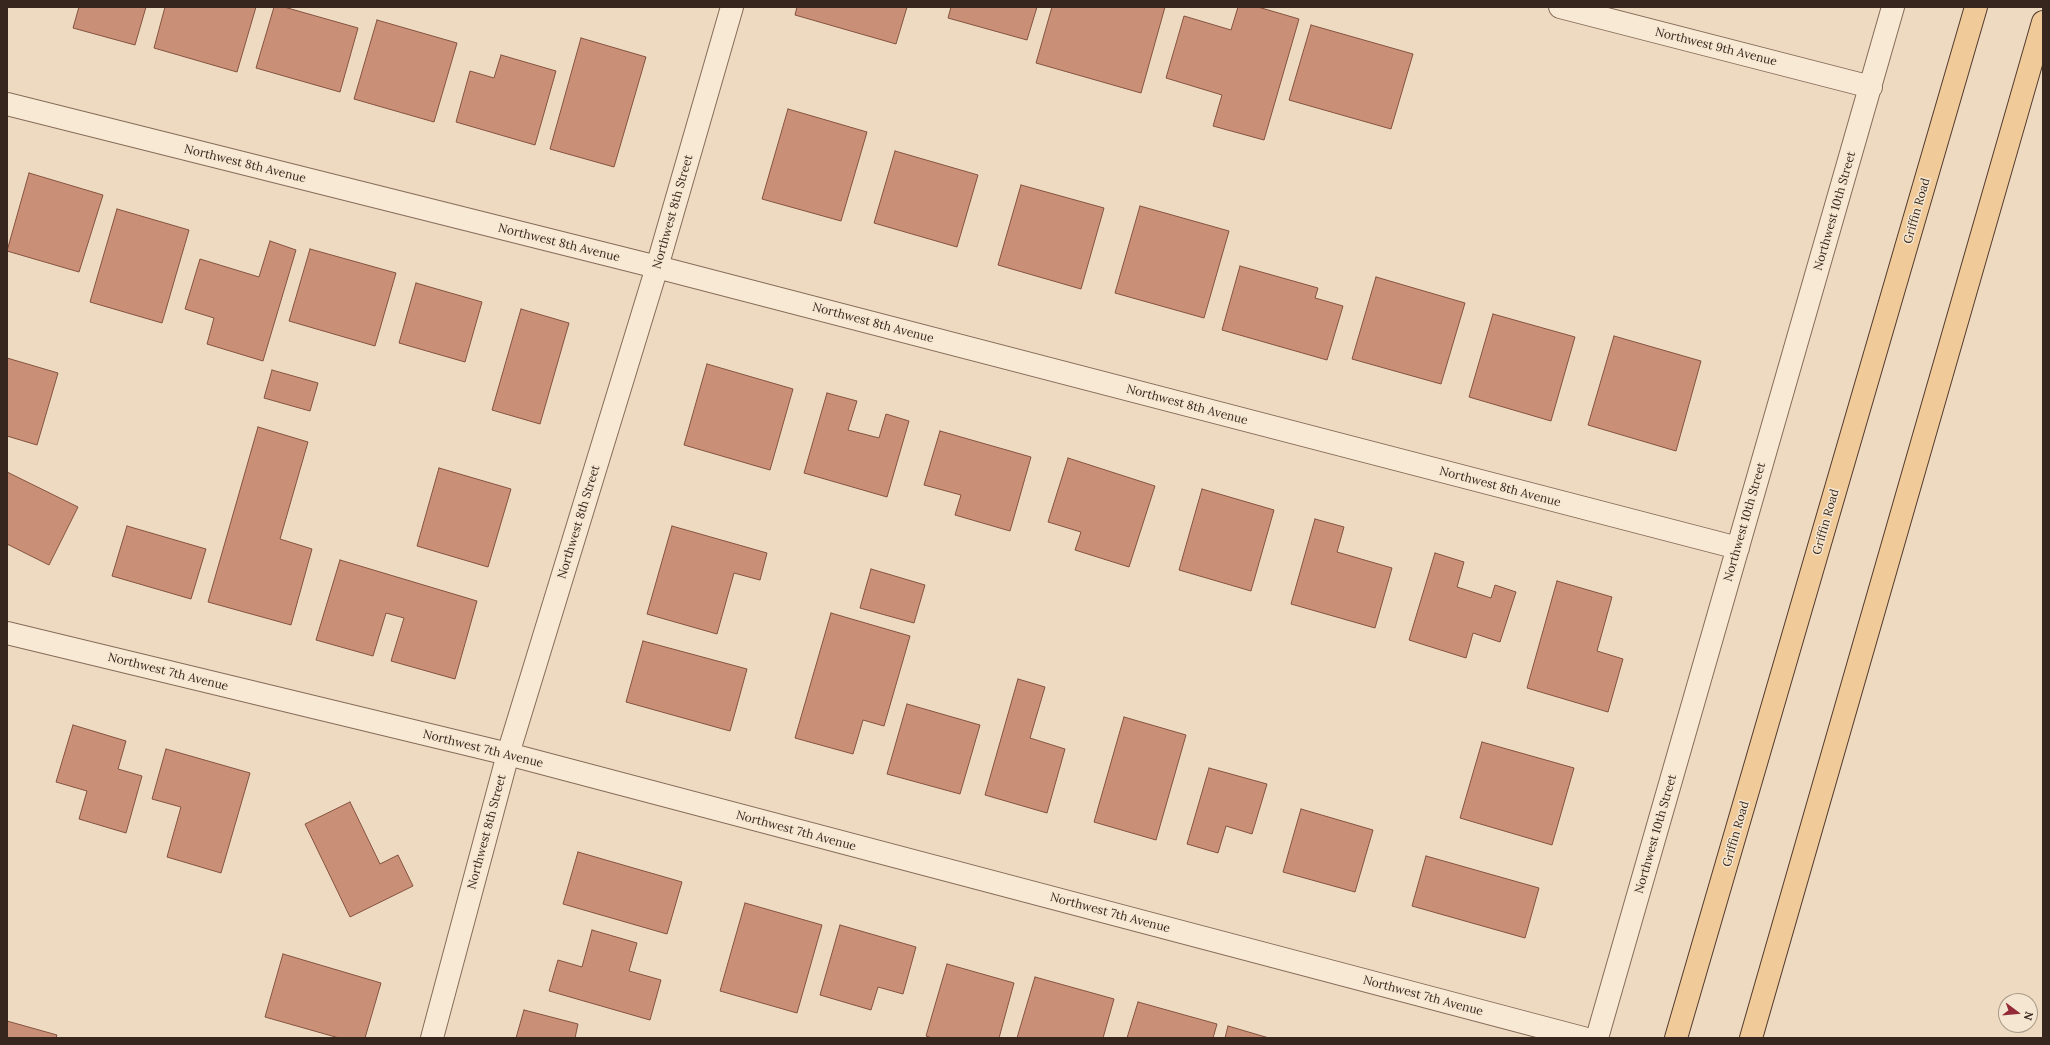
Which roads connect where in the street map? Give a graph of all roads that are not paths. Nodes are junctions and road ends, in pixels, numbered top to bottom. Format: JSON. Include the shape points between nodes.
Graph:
{"nodes":[{"id":1,"x":732,"y":7,"type":"edge"},
{"id":2,"x":1560,"y":7,"type":"edge"},
{"id":3,"x":1894,"y":7,"type":"edge"},
{"id":4,"x":1976,"y":7,"type":"edge"},
{"id":5,"x":2043,"y":22,"type":"edge"},
{"id":6,"x":1871,"y":87,"type":"junction"},
{"id":7,"x":7,"y":104,"type":"edge"},
{"id":8,"x":657,"y":267,"type":"junction"},
{"id":9,"x":1738,"y":548,"type":"junction"},
{"id":10,"x":7,"y":633,"type":"edge"},
{"id":11,"x":508,"y":754,"type":"junction"},
{"id":12,"x":432,"y":1038,"type":"edge"},
{"id":13,"x":1583,"y":1038,"type":"edge"},
{"id":14,"x":1597,"y":1038,"type":"edge"},
{"id":15,"x":1676,"y":1038,"type":"edge"},
{"id":16,"x":1750,"y":1038,"type":"edge"}],
"edges":[{"from":1,"to":8,"type":"street","name":"Northwest 8th Street"},
{"from":2,"to":6,"type":"street","name":"Northwest 9th Avenue"},
{"from":3,"to":6,"type":"street","name":"Northwest 10th Street"},
{"from":4,"to":15,"type":"main road","name":"Griffin Road"},
{"from":5,"to":16,"type":"main road"},
{"from":6,"to":9,"type":"street","name":"Northwest 10th Street"},
{"from":7,"to":8,"type":"street","name":"Northwest 8th Avenue"},
{"from":8,"to":9,"type":"street","name":"Northwest 8th Avenue"},
{"from":8,"to":11,"type":"street","name":"Northwest 8th Street"},
{"from":9,"to":14,"type":"street","name":"Northwest 10th Street"},
{"from":10,"to":11,"type":"street","name":"Northwest 7th Avenue"},
{"from":11,"to":12,"type":"street","name":"Northwest 8th Street"},
{"from":11,"to":13,"type":"street","name":"Northwest 7th Avenue"}]}
